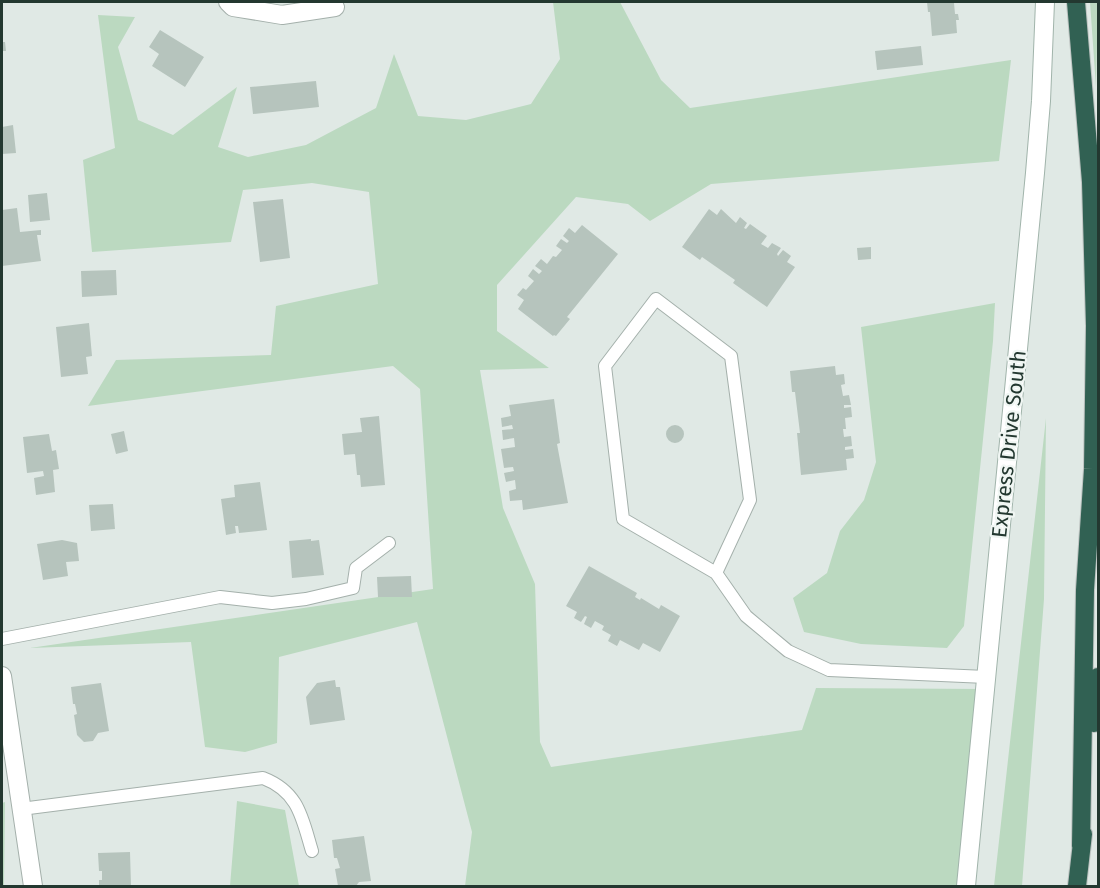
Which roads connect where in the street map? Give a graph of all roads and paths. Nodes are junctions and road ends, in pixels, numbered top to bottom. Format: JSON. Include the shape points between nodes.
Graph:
{"nodes":[{"id":1,"x":228,"y":2,"type":"edge"},
{"id":2,"x":1045,"y":2,"type":"edge"},
{"id":3,"x":1076,"y":2,"type":"edge"},
{"id":4,"x":334,"y":7,"type":"dead end"},
{"id":5,"x":389,"y":543,"type":"dead end"},
{"id":6,"x":716,"y":573,"type":"junction"},
{"id":7,"x":2,"y":639,"type":"edge"},
{"id":8,"x":2,"y":676,"type":"edge"},
{"id":9,"x":986,"y":677,"type":"junction"},
{"id":10,"x":1098,"y":677,"type":"edge"},
{"id":11,"x":21,"y":809,"type":"junction"},
{"id":12,"x":1081,"y":846,"type":"junction"},
{"id":13,"x":312,"y":851,"type":"dead end"},
{"id":14,"x":33,"y":886,"type":"edge"},
{"id":15,"x":966,"y":886,"type":"edge"},
{"id":16,"x":1077,"y":886,"type":"edge"}],
"edges":[{"from":1,"to":4,"type":"main road","via":[[233,7],[282,15]]},
{"from":2,"to":9,"type":"main road","name":"Express Drive South","via":[[1035,173]]},
{"from":3,"to":12,"type":"highway","via":[[1091,182],[1095,326]]},
{"from":5,"to":7,"type":"lane","via":[[356,568],[352,588],[272,603],[219,597]]},
{"from":6,"to":6,"type":"lane","via":[[750,500],[731,356],[656,299],[605,366],[623,519]]},
{"from":6,"to":9,"type":"lane","via":[[746,616],[788,651],[829,670]]},
{"from":8,"to":11,"type":"main road"},
{"from":9,"to":15,"type":"main road","name":"Express Drive South"},
{"from":10,"to":12,"type":"highway"},
{"from":11,"to":13,"type":"lane","via":[[263,778],[283,787],[298,805]]},
{"from":11,"to":14,"type":"main road"},
{"from":12,"to":16,"type":"highway"}]}
